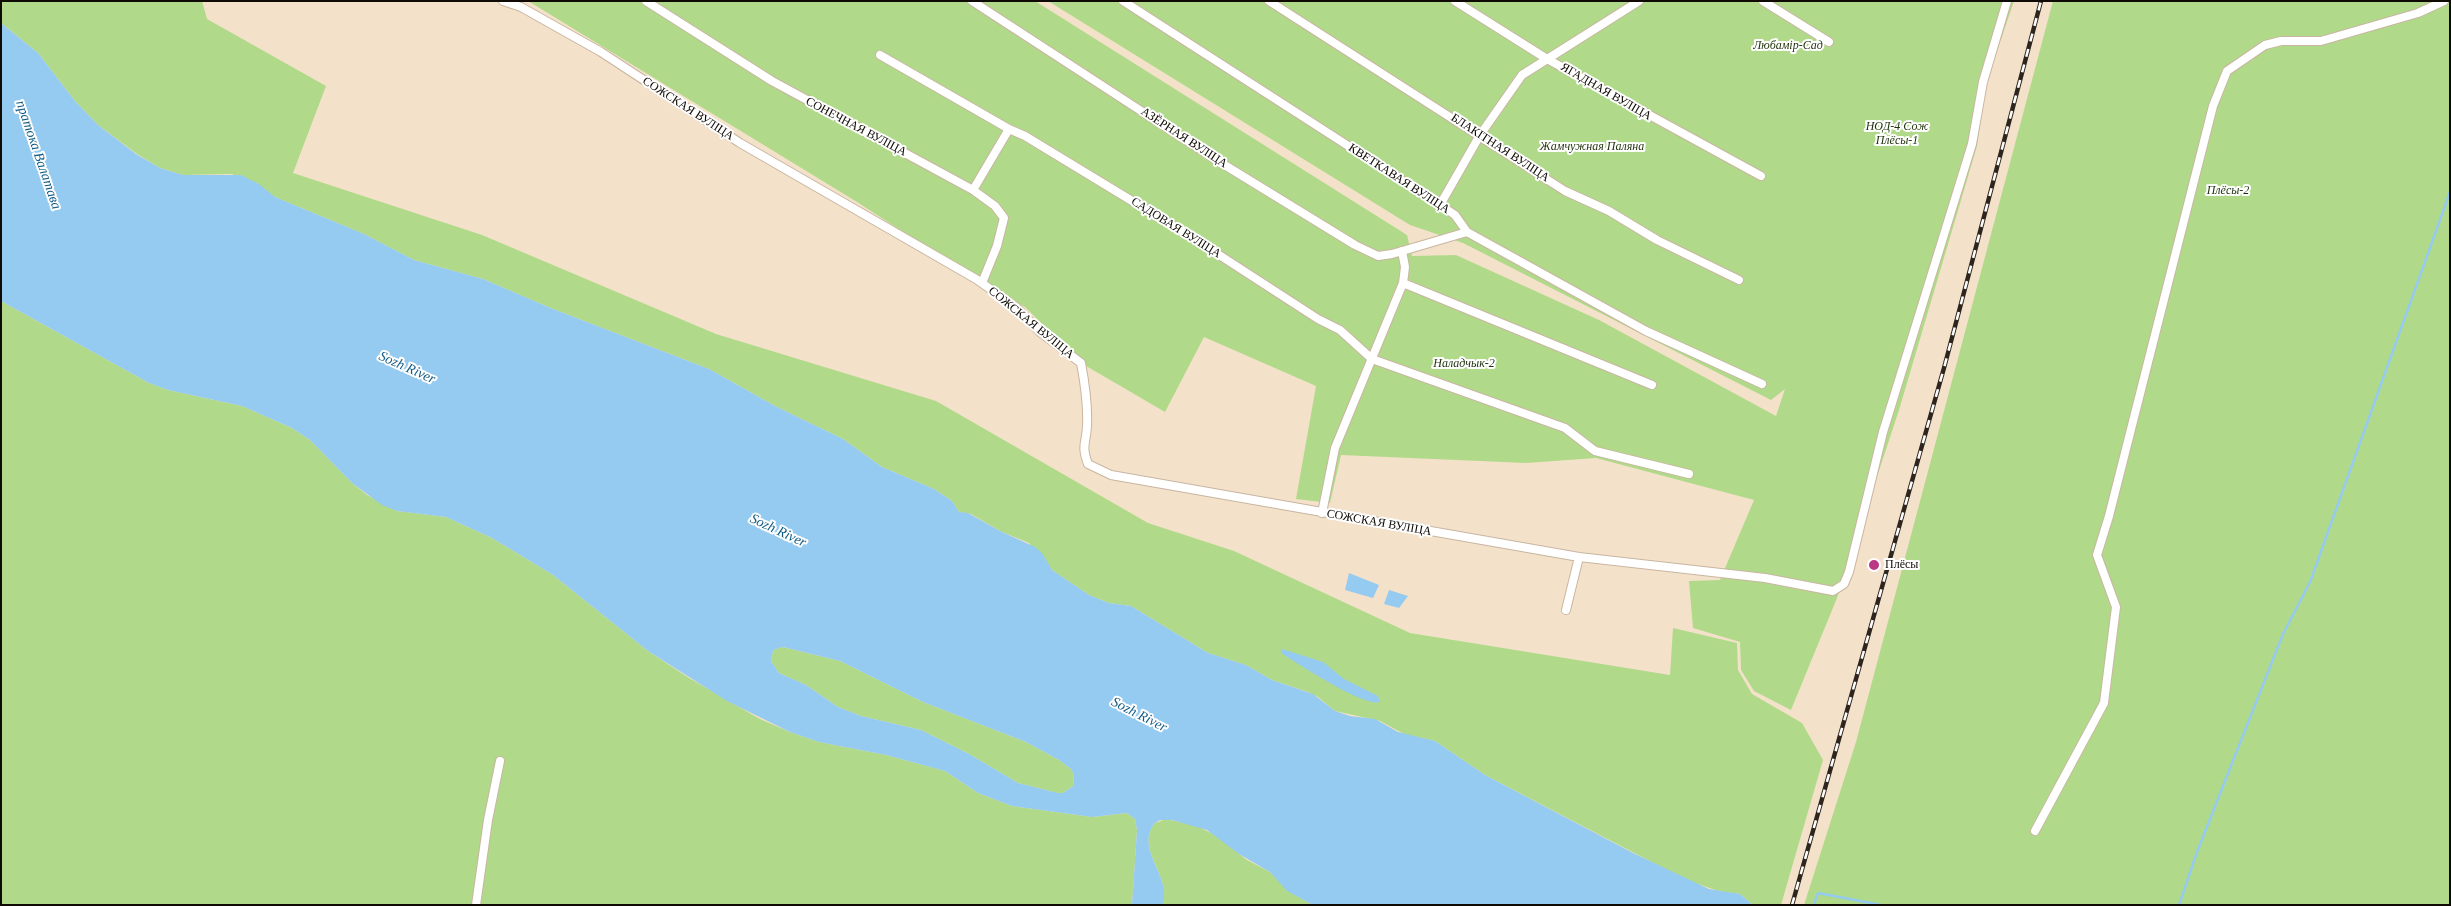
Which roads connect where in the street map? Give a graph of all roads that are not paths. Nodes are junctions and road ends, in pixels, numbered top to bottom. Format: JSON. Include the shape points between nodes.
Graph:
{"nodes":[{"id":1,"x":503,"y":1,"type":"edge"},
{"id":2,"x":646,"y":1,"type":"edge"},
{"id":3,"x":972,"y":1,"type":"edge"},
{"id":4,"x":1123,"y":1,"type":"edge"},
{"id":5,"x":1269,"y":1,"type":"edge"},
{"id":6,"x":1455,"y":1,"type":"edge"},
{"id":7,"x":1639,"y":1,"type":"edge"},
{"id":8,"x":1763,"y":1,"type":"edge"},
{"id":9,"x":2007,"y":1,"type":"edge"},
{"id":10,"x":2444,"y":1,"type":"edge"},
{"id":11,"x":1829,"y":42,"type":"dead end"},
{"id":12,"x":880,"y":55,"type":"dead end"},
{"id":13,"x":1547,"y":59,"type":"junction"},
{"id":14,"x":1009,"y":129,"type":"junction"},
{"id":15,"x":1480,"y":136,"type":"junction"},
{"id":16,"x":1760,"y":176,"type":"dead end"},
{"id":17,"x":973,"y":190,"type":"junction"},
{"id":18,"x":1440,"y":205,"type":"junction"},
{"id":19,"x":1467,"y":232,"type":"junction"},
{"id":20,"x":1402,"y":251,"type":"junction"},
{"id":21,"x":1739,"y":280,"type":"dead end"},
{"id":22,"x":982,"y":283,"type":"junction"},
{"id":23,"x":1403,"y":283,"type":"junction"},
{"id":24,"x":1372,"y":358,"type":"junction"},
{"id":25,"x":1762,"y":384,"type":"dead end"},
{"id":26,"x":1652,"y":385,"type":"dead end"},
{"id":27,"x":1688,"y":474,"type":"dead end"},
{"id":28,"x":1322,"y":513,"type":"junction"},
{"id":29,"x":1579,"y":557,"type":"junction"},
{"id":30,"x":1566,"y":610,"type":"dead end"},
{"id":31,"x":500,"y":761,"type":"dead end"},
{"id":32,"x":2036,"y":831,"type":"dead end"},
{"id":33,"x":476,"y":905,"type":"edge"}],
"edges":[{"from":1,"to":22,"type":"street","name":"СОЖСКАЯ ВУЛІЦА","via":[[521,7],[600,52],[740,143]]},
{"from":2,"to":17,"type":"street","name":"СОНЕЧНАЯ ВУЛІЦА","via":[[772,81]]},
{"from":3,"to":20,"type":"street","name":"АЗЁРНАЯ ВУЛІЦА","via":[[1218,161],[1355,245],[1378,256]]},
{"from":4,"to":18,"type":"street","name":"КВЕТКАВАЯ ВУЛІЦА"},
{"from":5,"to":15,"type":"street","name":"БЛАКІТНАЯ ВУЛІЦА"},
{"from":6,"to":13,"type":"street","name":"ЯГАДНАЯ ВУЛІЦА"},
{"from":7,"to":13,"type":"street"},
{"from":8,"to":11,"type":"street"},
{"from":9,"to":29,"type":"street","name":"СОЖСКАЯ ВУЛІЦА","via":[[1982,82],[1972,144],[1883,432],[1844,584],[1833,590],[1765,578]]},
{"from":10,"to":32,"type":"street","via":[[2418,13],[2321,41],[2281,41],[2265,45],[2227,72],[2211,116],[2097,555],[2116,607],[2104,703]]},
{"from":12,"to":14,"type":"street","name":"САДОВАЯ ВУЛІЦА"},
{"from":13,"to":15,"type":"street","via":[[1522,75]]},
{"from":13,"to":16,"type":"street","name":"ЯГАДНАЯ ВУЛІЦА"},
{"from":14,"to":17,"type":"street"},
{"from":14,"to":24,"type":"street","name":"САДОВАЯ ВУЛІЦА","via":[[1110,187],[1340,330]]},
{"from":15,"to":18,"type":"street"},
{"from":15,"to":21,"type":"street","name":"БЛАКІТНАЯ ВУЛІЦА","via":[[1565,191]]},
{"from":17,"to":22,"type":"street","name":"СОНЕЧНАЯ ВУЛІЦА","via":[[995,206],[1004,218],[995,254]]},
{"from":18,"to":19,"type":"street","name":"КВЕТКАВАЯ ВУЛІЦА","via":[[1455,215]]},
{"from":19,"to":20,"type":"street","name":"АЗЁРНАЯ ВУЛІЦА"},
{"from":19,"to":25,"type":"street","name":"КВЕТКАВАЯ ВУЛІЦА","via":[[1646,331]]},
{"from":20,"to":23,"type":"street"},
{"from":22,"to":28,"type":"street","name":"СОЖСКАЯ ВУЛІЦА","via":[[1016,307],[1040,332],[1081,363],[1086,389],[1086,428],[1082,448],[1088,464],[1111,475],[1142,482]]},
{"from":23,"to":24,"type":"street"},
{"from":23,"to":26,"type":"street"},
{"from":24,"to":27,"type":"street","via":[[1565,428],[1595,451]]},
{"from":24,"to":28,"type":"street","via":[[1335,448]]},
{"from":28,"to":29,"type":"street","name":"СОЖСКАЯ ВУЛІЦА"},
{"from":29,"to":30,"type":"street"},
{"from":31,"to":33,"type":"street"}]}
